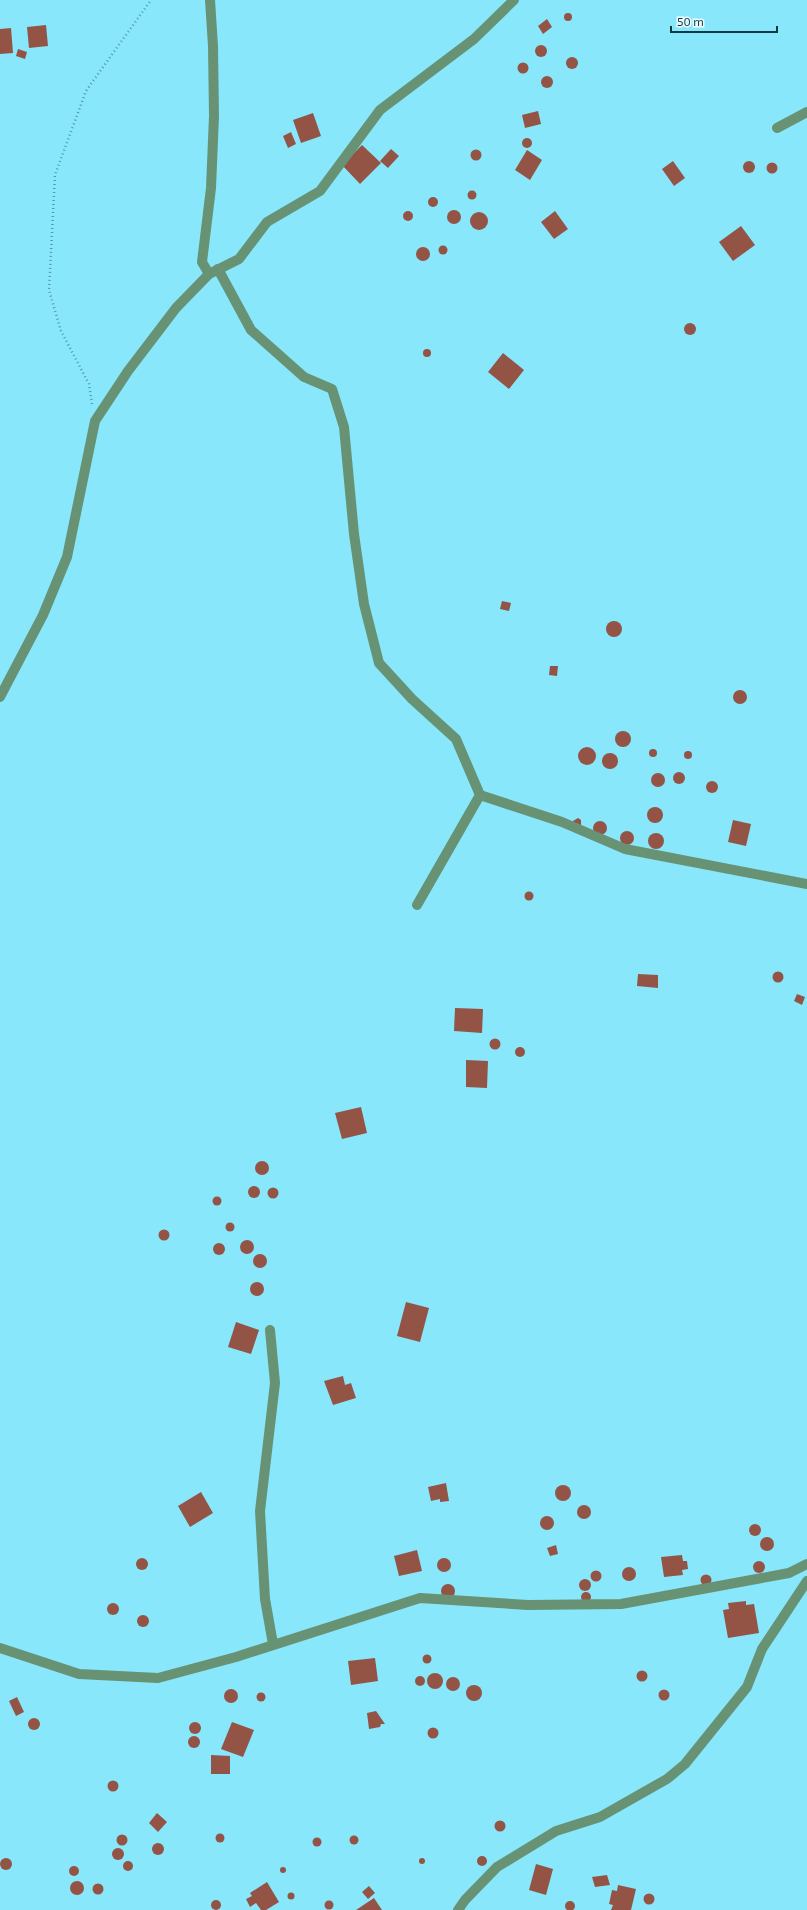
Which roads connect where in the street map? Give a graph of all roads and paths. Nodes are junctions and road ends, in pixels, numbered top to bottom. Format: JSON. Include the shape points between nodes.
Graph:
{"nodes":[{"id":1,"x":152,"y":0,"type":"edge"},
{"id":2,"x":210,"y":0,"type":"edge"},
{"id":3,"x":514,"y":0,"type":"edge"},
{"id":4,"x":807,"y":112,"type":"edge"},
{"id":5,"x":777,"y":128,"type":"dead end"},
{"id":6,"x":213,"y":271,"type":"junction"},
{"id":7,"x":95,"y":422,"type":"junction"},
{"id":8,"x":0,"y":697,"type":"edge"},
{"id":9,"x":480,"y":795,"type":"junction"},
{"id":10,"x":807,"y":884,"type":"edge"},
{"id":11,"x":417,"y":905,"type":"dead end"},
{"id":12,"x":270,"y":1330,"type":"dead end"},
{"id":13,"x":807,"y":1564,"type":"edge"},
{"id":14,"x":807,"y":1581,"type":"edge"},
{"id":15,"x":273,"y":1644,"type":"junction"},
{"id":16,"x":0,"y":1648,"type":"edge"},
{"id":17,"x":458,"y":1910,"type":"edge"}],
"edges":[{"from":1,"to":7,"type":"path","via":[[86,91],[55,175],[48,290],[61,331],[89,384]]},
{"from":2,"to":6,"type":"street","via":[[214,116],[211,188],[202,262]]},
{"from":3,"to":6,"type":"street","via":[[474,38],[380,110],[320,192],[267,222],[239,259]]},
{"from":4,"to":5,"type":"street"},
{"from":6,"to":7,"type":"street","via":[[176,308],[128,372]]},
{"from":6,"to":9,"type":"street","via":[[251,330],[304,376],[332,389],[344,427],[354,534],[363,596],[380,663],[412,699],[456,739]]},
{"from":7,"to":8,"type":"street","via":[[66,557],[43,615]]},
{"from":9,"to":10,"type":"street","via":[[562,822],[625,849]]},
{"from":9,"to":11,"type":"street"},
{"from":12,"to":15,"type":"street","via":[[275,1383],[260,1511],[265,1599]]},
{"from":13,"to":15,"type":"street","via":[[789,1573],[621,1604],[528,1605],[420,1598]]},
{"from":14,"to":17,"type":"street","via":[[762,1649],[747,1687],[684,1764],[667,1779],[600,1817],[556,1831],[497,1867]]},
{"from":15,"to":16,"type":"street","via":[[158,1678],[79,1674]]}]}
